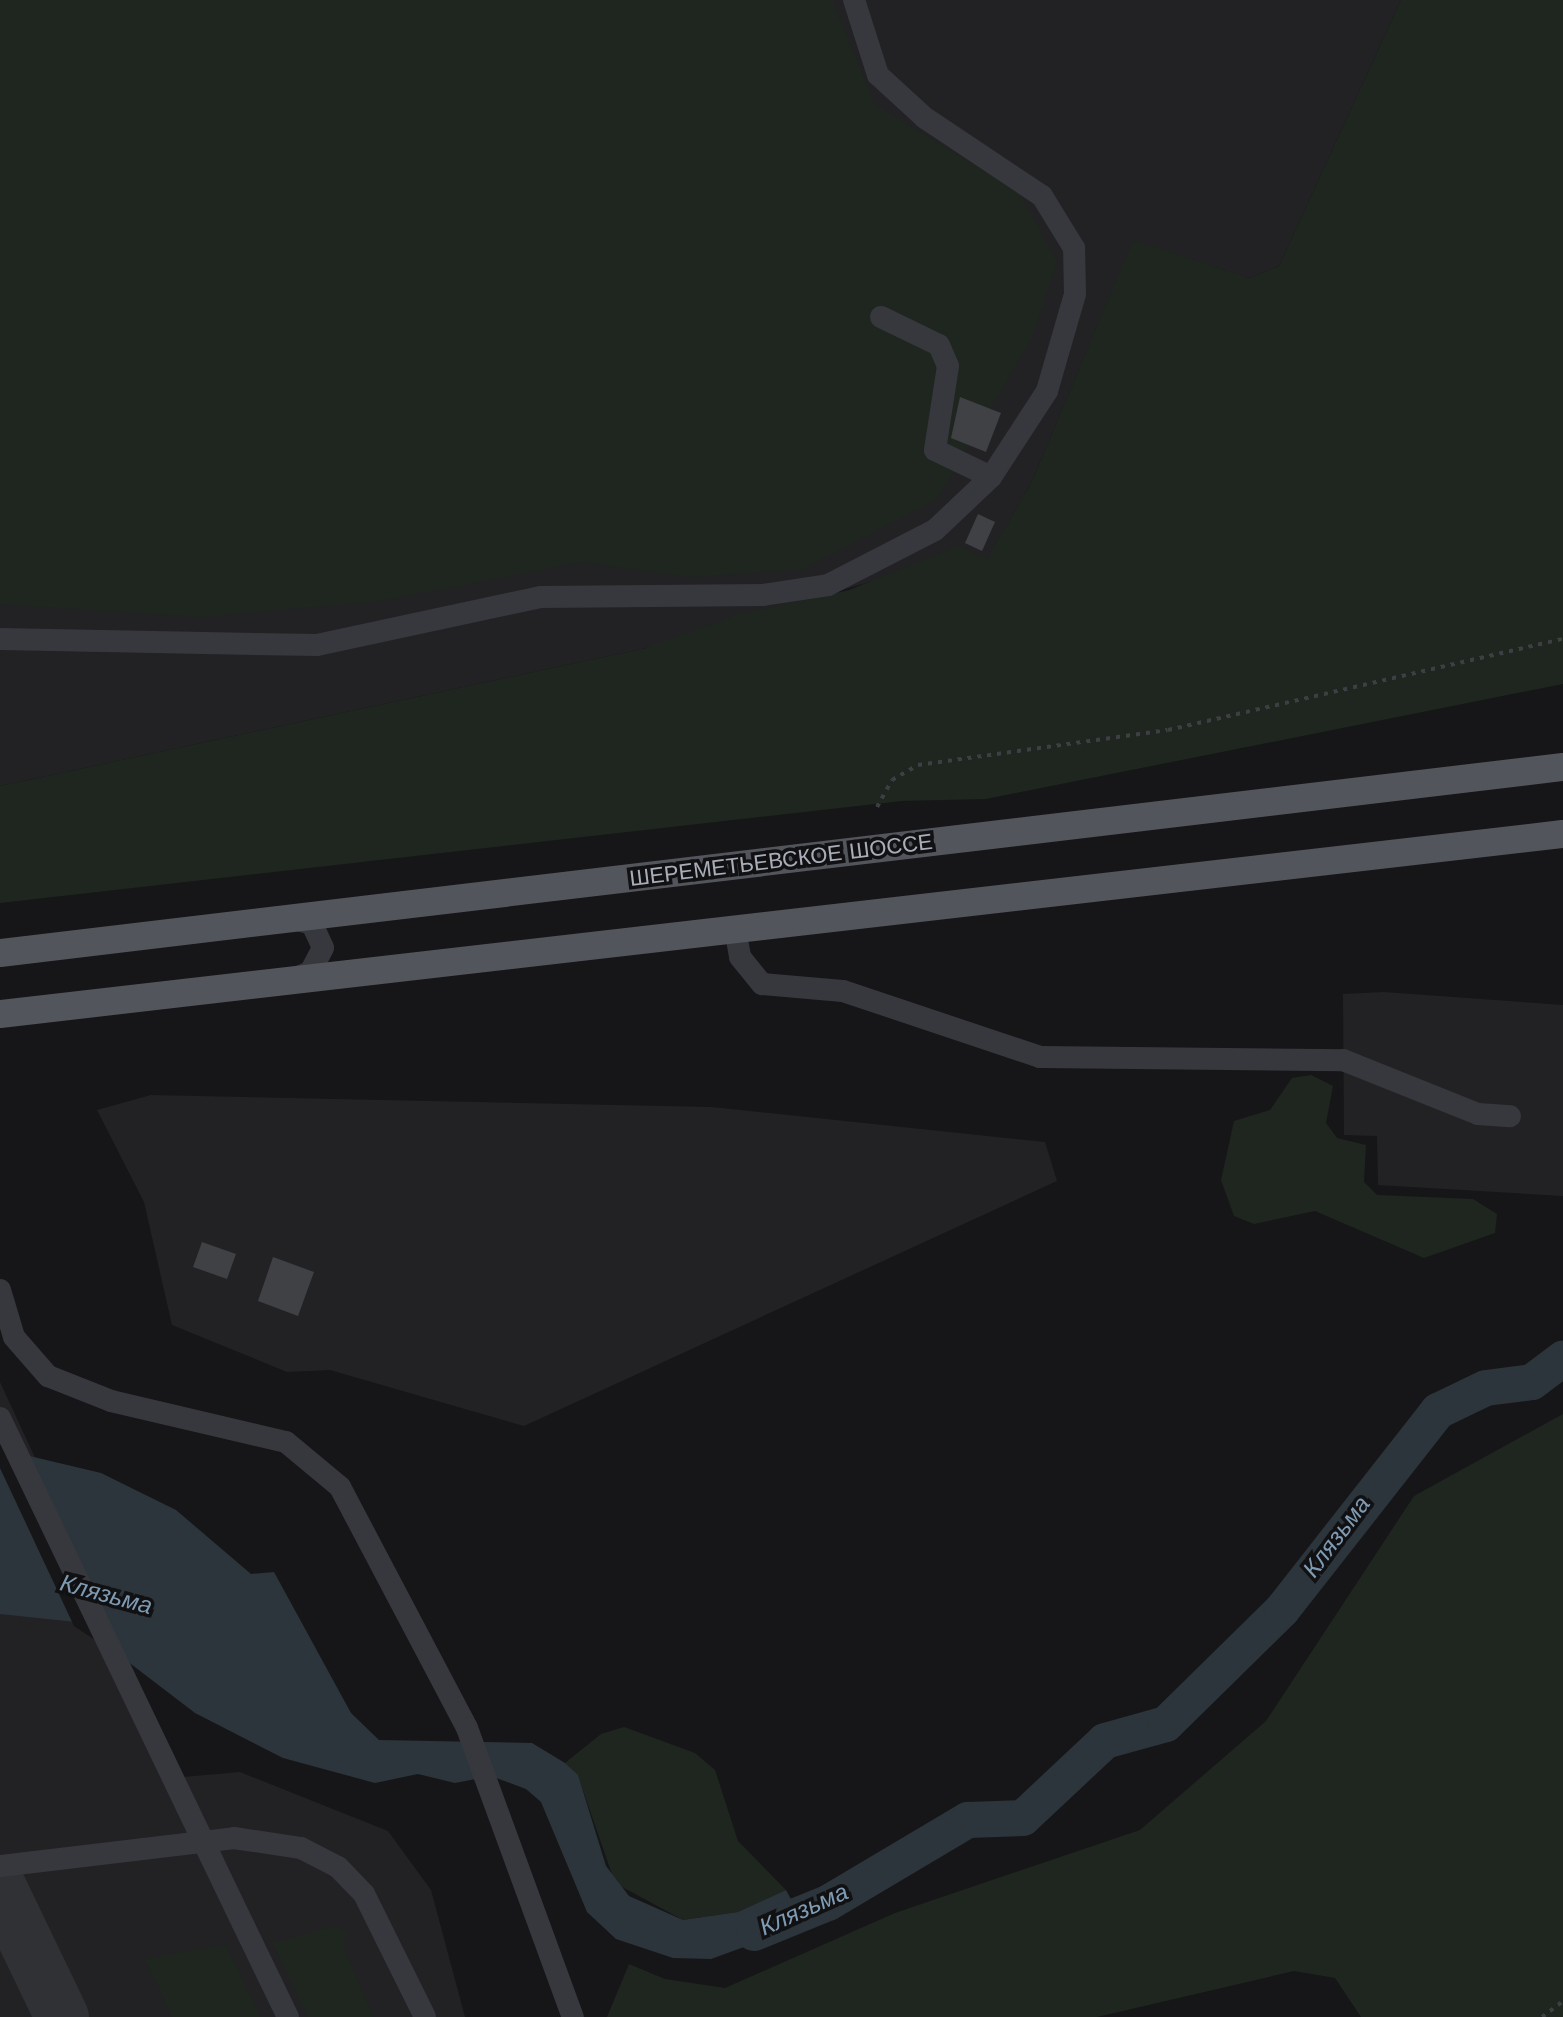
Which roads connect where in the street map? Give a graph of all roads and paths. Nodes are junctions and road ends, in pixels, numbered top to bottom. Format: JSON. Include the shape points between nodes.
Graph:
{"nodes":[{"id":1,"x":854,"y":0,"type":"edge"},
{"id":2,"x":881,"y":317,"type":"dead end"},
{"id":3,"x":991,"y":477,"type":"junction"},
{"id":4,"x":0,"y":639,"type":"edge"},
{"id":5,"x":1563,"y":639,"type":"edge"},
{"id":6,"x":1563,"y":767,"type":"edge"},
{"id":7,"x":877,"y":807,"type":"dead end"},
{"id":8,"x":1563,"y":834,"type":"edge"},
{"id":9,"x":286,"y":917,"type":"junction"},
{"id":10,"x":735,"y":928,"type":"junction"},
{"id":11,"x":0,"y":953,"type":"edge"},
{"id":12,"x":298,"y":977,"type":"junction"},
{"id":13,"x":0,"y":1014,"type":"edge"},
{"id":14,"x":1510,"y":1116,"type":"dead end"},
{"id":15,"x":0,"y":1290,"type":"edge"},
{"id":16,"x":1,"y":1321,"type":"edge"},
{"id":17,"x":0,"y":1418,"type":"edge"},
{"id":18,"x":0,"y":1866,"type":"edge"},
{"id":19,"x":1563,"y":2001,"type":"edge"},
{"id":20,"x":288,"y":2017,"type":"edge"},
{"id":21,"x":425,"y":2017,"type":"edge"},
{"id":22,"x":573,"y":2017,"type":"edge"},
{"id":23,"x":1542,"y":2017,"type":"edge"}],
"edges":[{"from":1,"to":3,"type":"street","via":[[878,75],[925,118],[1042,196],[1074,248],[1066,343],[1047,391]]},
{"from":2,"to":3,"type":"street","via":[[939,345],[948,366],[935,450]]},
{"from":3,"to":4,"type":"street","via":[[902,552],[828,585],[720,598],[541,597],[317,645]]},
{"from":5,"to":7,"type":"path","via":[[1168,730],[1027,756],[918,765],[892,780]]},
{"from":6,"to":9,"type":"main road","name":"ШЕРЕМЕТЬЕВСКОЕ ШОССЕ"},
{"from":8,"to":10,"type":"main road"},
{"from":9,"to":11,"type":"main road","name":"ШЕРЕМЕТЬЕВСКОЕ ШОССЕ"},
{"from":9,"to":12,"type":"street","via":[[312,924],[323,948],[310,972]]},
{"from":10,"to":12,"type":"main road"},
{"from":10,"to":14,"type":"street","via":[[740,957],[762,984],[843,991],[1040,1057],[1343,1060],[1478,1114]]},
{"from":12,"to":13,"type":"main road"},
{"from":15,"to":16,"type":"street"},
{"from":16,"to":22,"type":"street","via":[[48,1376],[111,1401],[286,1442],[340,1487],[467,1728]]},
{"from":17,"to":20,"type":"street","bridge":true},
{"from":18,"to":21,"type":"street","via":[[234,1838],[301,1848],[338,1867],[364,1894]]},
{"from":19,"to":23,"type":"path"}]}
